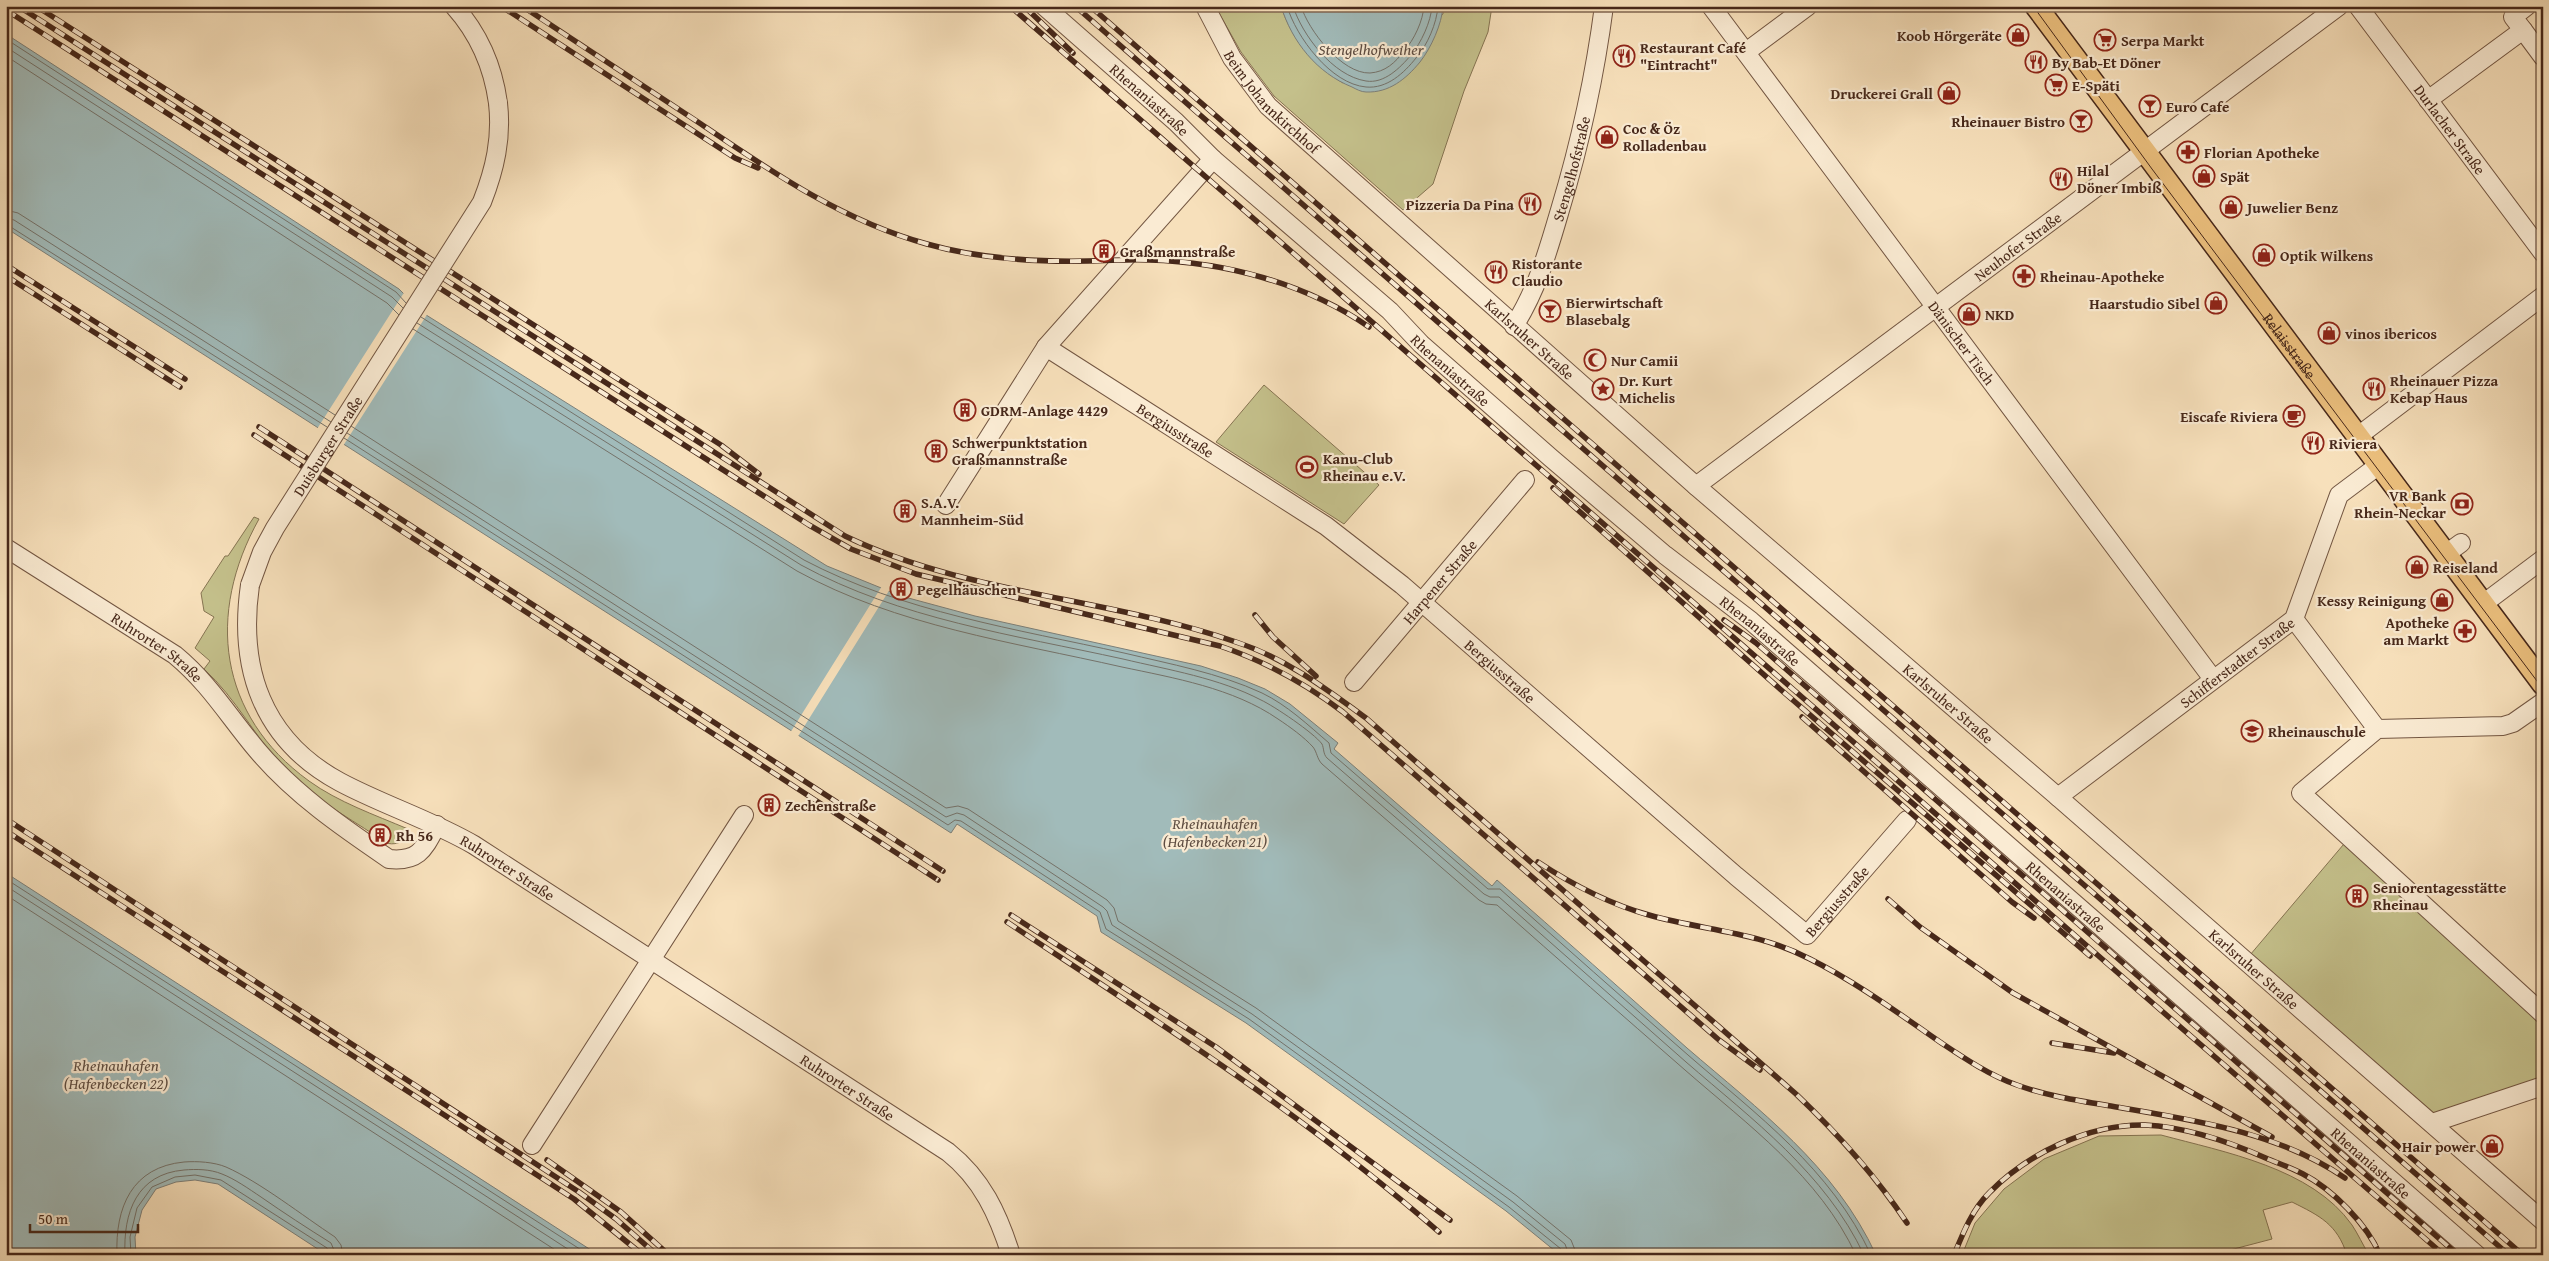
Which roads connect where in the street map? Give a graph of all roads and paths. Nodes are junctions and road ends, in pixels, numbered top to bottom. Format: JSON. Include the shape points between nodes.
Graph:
{"nodes":[{"id":1,"x":454,"y":6,"type":"edge"},
{"id":2,"x":1044,"y":6,"type":"edge"},
{"id":3,"x":1204,"y":6,"type":"edge"},
{"id":4,"x":1604,"y":6,"type":"edge"},
{"id":5,"x":1711,"y":6,"type":"edge"},
{"id":6,"x":1808,"y":6,"type":"edge"},
{"id":7,"x":2036,"y":6,"type":"edge"},
{"id":8,"x":2339,"y":6,"type":"edge"},
{"id":9,"x":2358,"y":6,"type":"edge"},
{"id":10,"x":2528,"y":6,"type":"edge"},
{"id":11,"x":2523,"y":30,"type":"junction"},
{"id":12,"x":1746,"y":52,"type":"junction"},
{"id":13,"x":2543,"y":57,"type":"edge"},
{"id":14,"x":2428,"y":100,"type":"junction"},
{"id":15,"x":2143,"y":151,"type":"junction"},
{"id":16,"x":1213,"y":159,"type":"junction"},
{"id":17,"x":1357,"y":183,"type":"joint"},
{"id":18,"x":2543,"y":253,"type":"edge"},
{"id":19,"x":2543,"y":296,"type":"edge"},
{"id":20,"x":1936,"y":307,"type":"junction"},
{"id":21,"x":1514,"y":326,"type":"junction"},
{"id":22,"x":1046,"y":348,"type":"junction"},
{"id":23,"x":2357,"y":437,"type":"junction"},
{"id":24,"x":2379,"y":465,"type":"junction"},
{"id":25,"x":1525,"y":480,"type":"dead end"},
{"id":26,"x":1696,"y":486,"type":"junction"},
{"id":27,"x":946,"y":505,"type":"dead end"},
{"id":28,"x":6,"y":548,"type":"edge"},
{"id":29,"x":2543,"y":559,"type":"edge"},
{"id":30,"x":1423,"y":603,"type":"junction"},
{"id":31,"x":2483,"y":604,"type":"junction"},
{"id":32,"x":2294,"y":619,"type":"junction"},
{"id":33,"x":2213,"y":679,"type":"junction"},
{"id":34,"x":1354,"y":682,"type":"dead end"},
{"id":35,"x":2543,"y":684,"type":"edge"},
{"id":36,"x":2543,"y":702,"type":"edge"},
{"id":37,"x":2377,"y":729,"type":"junction"},
{"id":38,"x":2058,"y":797,"type":"junction"},
{"id":39,"x":744,"y":815,"type":"dead end"},
{"id":40,"x":1907,"y":820,"type":"dead end"},
{"id":41,"x":437,"y":825,"type":"junction"},
{"id":42,"x":652,"y":958,"type":"junction"},
{"id":43,"x":2543,"y":1014,"type":"edge"},
{"id":44,"x":2543,"y":1086,"type":"edge"},
{"id":45,"x":2432,"y":1123,"type":"junction"},
{"id":46,"x":532,"y":1145,"type":"dead end"},
{"id":47,"x":2543,"y":1221,"type":"edge"},
{"id":48,"x":1011,"y":1255,"type":"edge"},
{"id":49,"x":2477,"y":1255,"type":"edge"}],
"edges":[{"from":1,"to":41,"type":"street","name":"Duisburger Straße","bridge":true,"via":[[482,46],[494,77],[498,103],[500,122],[496,160],[482,202],[275,528],[250,585],[246,627],[251,669],[260,696],[284,735],[302,756],[339,782]]},
{"from":2,"to":16,"type":"street","name":"Rhenaniastraße","via":[[1176,122]]},
{"from":3,"to":17,"type":"street","name":"Beim Johannkirchhof","via":[[1232,58],[1268,106]]},
{"from":4,"to":21,"type":"street","name":"Stengelhofstraße","via":[[1575,162],[1546,258],[1530,300]]},
{"from":5,"to":12,"type":"street","name":"Dänischer Tisch"},
{"from":6,"to":12,"type":"street"},
{"from":7,"to":15,"type":"main road","name":"Relaisstraße"},
{"from":8,"to":15,"type":"street","name":"Neuhofer Straße"},
{"from":9,"to":14,"type":"street","name":"Durlacher Straße"},
{"from":10,"to":11,"type":"street","via":[[2513,17]]},
{"from":11,"to":13,"type":"street"},
{"from":11,"to":14,"type":"street"},
{"from":12,"to":20,"type":"street","name":"Dänischer Tisch"},
{"from":14,"to":18,"type":"street","name":"Durlacher Straße"},
{"from":15,"to":20,"type":"street","name":"Neuhofer Straße"},
{"from":15,"to":23,"type":"main road","name":"Relaisstraße"},
{"from":16,"to":22,"type":"street"},
{"from":16,"to":49,"type":"street","name":"Rhenaniastraße","via":[[1390,311],[1421,344],[1551,458],[1665,555],[1751,621]]},
{"from":17,"to":21,"type":"street","name":"Karlsruher Straße"},
{"from":19,"to":23,"type":"street"},
{"from":20,"to":26,"type":"street","name":"Neuhofer Straße"},
{"from":20,"to":33,"type":"street","name":"Dänischer Tisch"},
{"from":21,"to":26,"type":"street","name":"Karlsruher Straße"},
{"from":22,"to":27,"type":"street"},
{"from":22,"to":30,"type":"street","name":"Bergiusstraße","via":[[1326,526]]},
{"from":23,"to":24,"type":"main road","name":"Relaisstraße"},
{"from":24,"to":31,"type":"main road","name":"Relaisstraße","via":[[2453,548]]},
{"from":24,"to":32,"type":"street","name":"Schifferstadter Straße","via":[[2339,495]]},
{"from":25,"to":30,"type":"street","name":"Harpener Straße"},
{"from":26,"to":38,"type":"street","name":"Karlsruher Straße"},
{"from":28,"to":41,"type":"street","name":"Ruhrorter Straße","via":[[175,655],[196,672],[257,750],[301,795],[389,860],[404,860],[419,854]]},
{"from":29,"to":31,"type":"street"},
{"from":30,"to":34,"type":"street","name":"Harpener Straße"},
{"from":30,"to":40,"type":"street","name":"Bergiusstraße","via":[[1807,935]]},
{"from":31,"to":35,"type":"main road","name":"Relaisstraße"},
{"from":32,"to":33,"type":"street","name":"Schifferstadter Straße"},
{"from":32,"to":37,"type":"street"},
{"from":33,"to":38,"type":"street","name":"Schifferstadter Straße"},
{"from":36,"to":37,"type":"street","via":[[2513,723],[2503,726]]},
{"from":37,"to":43,"type":"street","via":[[2301,793]]},
{"from":38,"to":45,"type":"street","name":"Karlsruher Straße"},
{"from":39,"to":42,"type":"street"},
{"from":41,"to":42,"type":"street","name":"Ruhrorter Straße"},
{"from":42,"to":46,"type":"street"},
{"from":42,"to":48,"type":"street","name":"Ruhrorter Straße","via":[[965,1166],[993,1207]]},
{"from":44,"to":45,"type":"street"},
{"from":45,"to":47,"type":"street","name":"Karlsruher Straße"}]}
